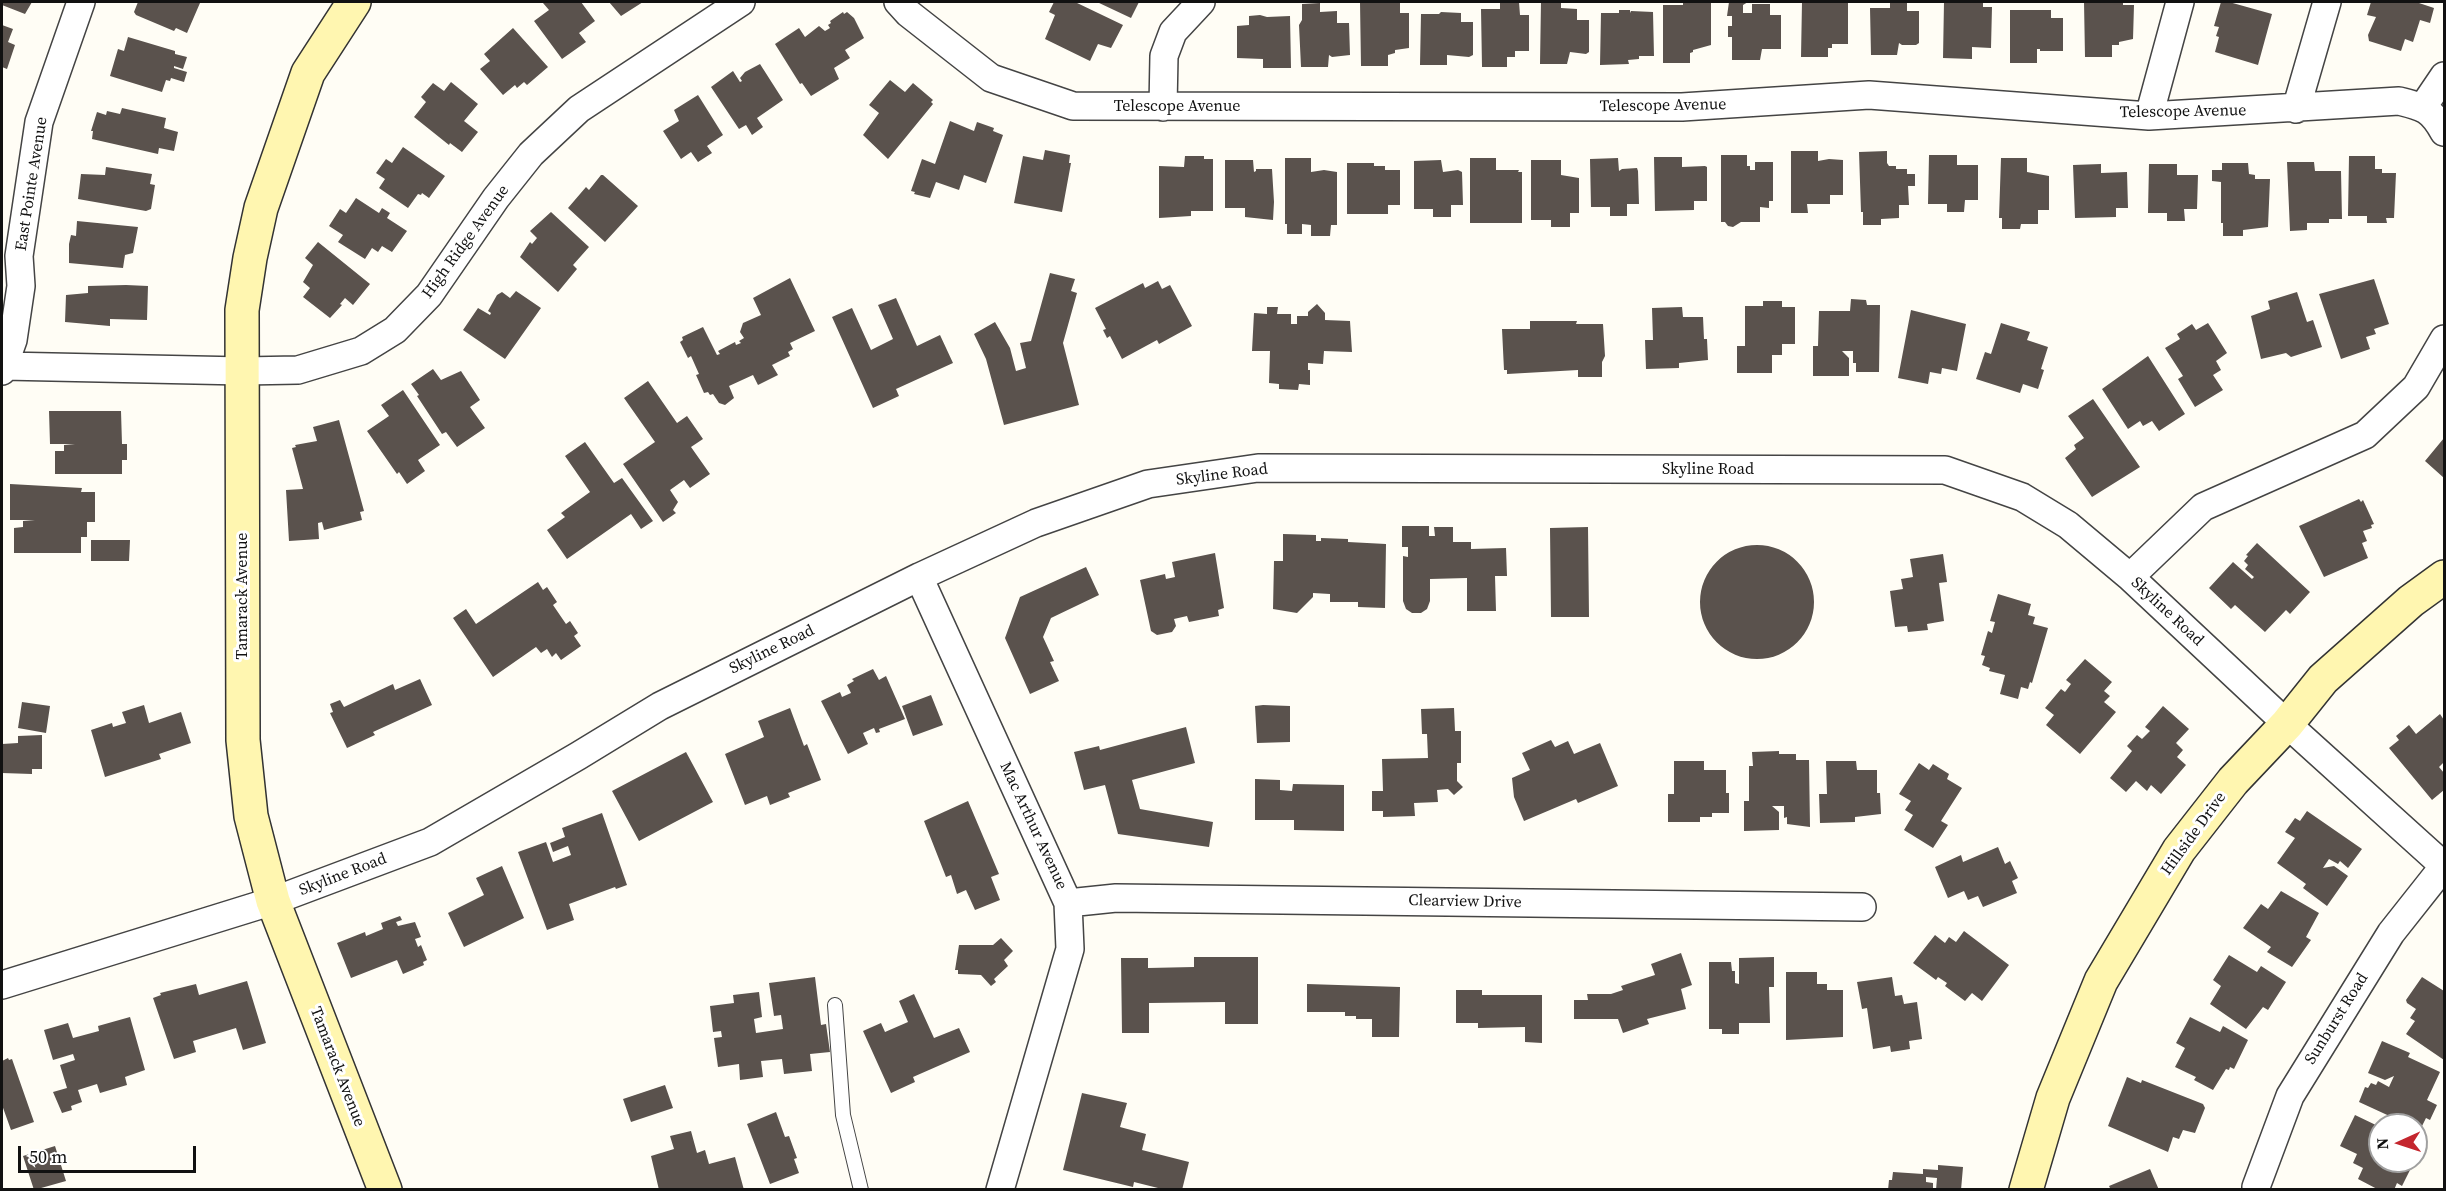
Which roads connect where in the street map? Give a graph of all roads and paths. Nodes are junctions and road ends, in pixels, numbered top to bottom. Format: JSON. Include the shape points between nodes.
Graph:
{"nodes":[{"id":1,"x":81,"y":2,"type":"edge"},
{"id":2,"x":354,"y":2,"type":"edge"},
{"id":3,"x":741,"y":2,"type":"edge"},
{"id":4,"x":898,"y":2,"type":"edge"},
{"id":5,"x":1201,"y":2,"type":"edge"},
{"id":6,"x":2180,"y":2,"type":"edge"},
{"id":7,"x":2327,"y":2,"type":"edge"},
{"id":8,"x":2445,"y":76,"type":"edge"},
{"id":9,"x":1163,"y":107,"type":"junction"},
{"id":10,"x":2423,"y":107,"type":"junction"},
{"id":11,"x":2296,"y":109,"type":"junction"},
{"id":12,"x":2148,"y":116,"type":"junction"},
{"id":13,"x":2445,"y":132,"type":"edge"},
{"id":14,"x":2445,"y":339,"type":"edge"},
{"id":15,"x":3,"y":368,"type":"edge"},
{"id":16,"x":243,"y":371,"type":"junction"},
{"id":17,"x":2130,"y":577,"type":"junction"},
{"id":18,"x":2445,"y":577,"type":"edge"},
{"id":19,"x":919,"y":578,"type":"junction"},
{"id":20,"x":2287,"y":724,"type":"junction"},
{"id":21,"x":2445,"y":866,"type":"edge"},
{"id":22,"x":273,"y":901,"type":"junction"},
{"id":23,"x":1068,"y":903,"type":"junction"},
{"id":24,"x":1862,"y":907,"type":"dead end"},
{"id":25,"x":2,"y":985,"type":"edge"},
{"id":26,"x":835,"y":1005,"type":"dead end"},
{"id":27,"x":2256,"y":1186,"type":"dead end"},
{"id":28,"x":385,"y":1190,"type":"edge"},
{"id":29,"x":861,"y":1190,"type":"edge"},
{"id":30,"x":1000,"y":1190,"type":"edge"},
{"id":31,"x":2026,"y":1190,"type":"edge"}],
"edges":[{"from":1,"to":15,"type":"street","name":"East Pointe Avenue","via":[[39,123],[19,256],[21,286],[13,340]]},
{"from":2,"to":16,"type":"main road","name":"Tamarack Avenue","via":[[308,73],[261,208],[242,310]]},
{"from":3,"to":16,"type":"street","name":"High Ridge Avenue","via":[[579,109],[531,154],[429,295],[395,330],[361,351],[298,370]]},
{"from":4,"to":9,"type":"street","name":"Telescope Avenue","via":[[991,78],[1073,106]]},
{"from":5,"to":9,"type":"street","via":[[1173,32],[1164,56]]},
{"from":6,"to":12,"type":"street"},
{"from":7,"to":11,"type":"street"},
{"from":8,"to":10,"type":"street"},
{"from":9,"to":12,"type":"street","name":"Telescope Avenue","via":[[1682,107],[1869,95]]},
{"from":10,"to":11,"type":"street","name":"Telescope Avenue","via":[[2398,100]]},
{"from":10,"to":13,"type":"street","via":[[2435,116]]},
{"from":11,"to":12,"type":"street","name":"Telescope Avenue"},
{"from":14,"to":17,"type":"street","via":[[2416,387],[2365,435],[2204,507]]},
{"from":15,"to":16,"type":"street","name":"High Ridge Avenue"},
{"from":16,"to":22,"type":"main road","name":"Tamarack Avenue","via":[[243,740],[251,816]]},
{"from":17,"to":19,"type":"street","name":"Skyline Road","via":[[2068,525],[2022,497],[1945,470],[1258,468],[1148,484],[1036,523]]},
{"from":17,"to":20,"type":"street","name":"Skyline Road"},
{"from":18,"to":20,"type":"main road","name":"Hillside Drive","via":[[2411,601],[2323,679]]},
{"from":19,"to":22,"type":"street","name":"Skyline Road","via":[[660,706],[430,842]]},
{"from":19,"to":23,"type":"street","name":"Mac Arthur Avenue"},
{"from":20,"to":21,"type":"street","name":"Skyline Road"},
{"from":20,"to":31,"type":"main road","name":"Hillside Drive","via":[[2233,781],[2179,849],[2102,981],[2053,1098]]},
{"from":21,"to":27,"type":"street","name":"Sunburst Road","via":[[2391,933],[2290,1096]]},
{"from":22,"to":25,"type":"street","name":"Skyline Road"},
{"from":22,"to":28,"type":"main road","name":"Tamarack Avenue"},
{"from":23,"to":24,"type":"street","name":"Clearview Drive","via":[[1116,898]]},
{"from":23,"to":30,"type":"street","name":"Mac Arthur Avenue","via":[[1070,949]]},
{"from":26,"to":29,"type":"lane","via":[[843,1115]]}]}
